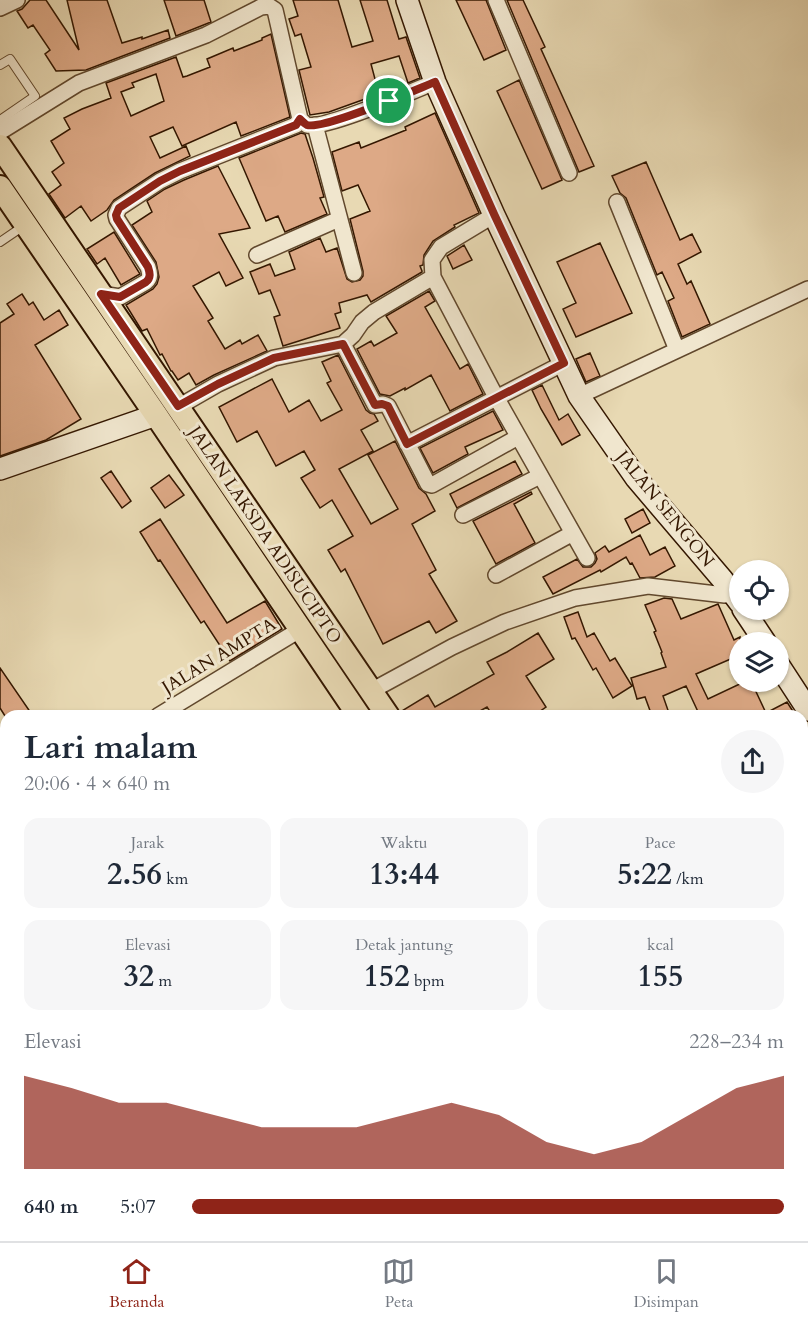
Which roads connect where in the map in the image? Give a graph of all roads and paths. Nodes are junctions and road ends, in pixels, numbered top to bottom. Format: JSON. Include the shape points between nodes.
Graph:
{"nodes":[{"id":1,"x":17,"y":0,"type":"edge"},
{"id":2,"x":407,"y":0,"type":"edge"},
{"id":3,"x":496,"y":0,"type":"edge"},
{"id":4,"x":0,"y":8,"type":"edge"},
{"id":5,"x":0,"y":65,"type":"edge"},
{"id":6,"x":435,"y":82,"type":"junction"},
{"id":7,"x":0,"y":120,"type":"edge"},
{"id":8,"x":307,"y":122,"type":"junction"},
{"id":9,"x":0,"y":132,"type":"edge"},
{"id":10,"x":0,"y":146,"type":"edge"},
{"id":11,"x":568,"y":173,"type":"dead end"},
{"id":12,"x":0,"y":187,"type":"edge"},
{"id":13,"x":617,"y":202,"type":"dead end"},
{"id":14,"x":494,"y":214,"type":"junction"},
{"id":15,"x":339,"y":219,"type":"junction"},
{"id":16,"x":26,"y":225,"type":"junction"},
{"id":17,"x":0,"y":242,"type":"edge"},
{"id":18,"x":257,"y":255,"type":"dead end"},
{"id":19,"x":354,"y":273,"type":"dead end"},
{"id":20,"x":433,"y":277,"type":"junction"},
{"id":21,"x":808,"y":289,"type":"edge"},
{"id":22,"x":101,"y":294,"type":"junction"},
{"id":23,"x":343,"y":344,"type":"junction"},
{"id":24,"x":677,"y":350,"type":"junction"},
{"id":25,"x":564,"y":363,"type":"junction"},
{"id":26,"x":579,"y":396,"type":"junction"},
{"id":27,"x":496,"y":397,"type":"junction"},
{"id":28,"x":178,"y":406,"type":"junction"},
{"id":29,"x":156,"y":415,"type":"junction"},
{"id":30,"x":518,"y":437,"type":"junction"},
{"id":31,"x":407,"y":444,"type":"junction"},
{"id":32,"x":0,"y":469,"type":"edge"},
{"id":33,"x":540,"y":476,"type":"junction"},
{"id":34,"x":463,"y":515,"type":"dead end"},
{"id":35,"x":573,"y":533,"type":"junction"},
{"id":36,"x":587,"y":558,"type":"dead end"},
{"id":37,"x":496,"y":575,"type":"dead end"},
{"id":38,"x":729,"y":590,"type":"edge"},
{"id":39,"x":729,"y":598,"type":"edge"},
{"id":40,"x":301,"y":629,"type":"junction"},
{"id":41,"x":789,"y":681,"type":"edge"},
{"id":42,"x":371,"y":691,"type":"junction"},
{"id":43,"x":168,"y":710,"type":"edge"},
{"id":44,"x":355,"y":710,"type":"edge"},
{"id":45,"x":384,"y":710,"type":"edge"},
{"id":46,"x":808,"y":710,"type":"edge"}],
"edges":[{"from":1,"to":4,"type":"street"},
{"from":2,"to":6,"type":"street","name":"JALAN SENGON"},
{"from":3,"to":11,"type":"street"},
{"from":5,"to":7,"type":"lane","via":[[10,59],[35,96]]},
{"from":6,"to":8,"type":"street","via":[[329,122]]},
{"from":6,"to":14,"type":"street","name":"JALAN SENGON"},
{"from":8,"to":9,"type":"street","via":[[275,10],[261,6],[206,35],[79,83]]},
{"from":8,"to":15,"type":"street"},
{"from":8,"to":22,"type":"street","via":[[199,163],[160,181],[119,208],[117,219],[148,267],[149,280],[120,297]]},
{"from":10,"to":22,"type":"main road","name":"JALAN LAKSDA ADISUCIPTO"},
{"from":12,"to":16,"type":"main road","name":"JALAN LAKSDA ADISUCIPTO"},
{"from":13,"to":24,"type":"street"},
{"from":14,"to":20,"type":"street","via":[[441,247],[432,260]]},
{"from":14,"to":25,"type":"street","name":"JALAN SENGON"},
{"from":15,"to":18,"type":"street"},
{"from":15,"to":19,"type":"street"},
{"from":16,"to":17,"type":"lane"},
{"from":16,"to":29,"type":"main road","name":"JALAN LAKSDA ADISUCIPTO"},
{"from":20,"to":23,"type":"street","via":[[374,312]]},
{"from":20,"to":27,"type":"street"},
{"from":21,"to":24,"type":"street"},
{"from":22,"to":28,"type":"main road","name":"JALAN LAKSDA ADISUCIPTO"},
{"from":23,"to":28,"type":"street","via":[[274,358]]},
{"from":23,"to":31,"type":"street","via":[[375,405],[388,406]]},
{"from":24,"to":26,"type":"street"},
{"from":25,"to":26,"type":"street","name":"JALAN SENGON"},
{"from":25,"to":27,"type":"street"},
{"from":26,"to":38,"type":"street","name":"JALAN SENGON","via":[[636,478]]},
{"from":27,"to":30,"type":"street"},
{"from":27,"to":31,"type":"street"},
{"from":28,"to":42,"type":"main road","name":"JALAN LAKSDA ADISUCIPTO"},
{"from":29,"to":32,"type":"street"},
{"from":29,"to":40,"type":"main road","name":"JALAN LAKSDA ADISUCIPTO"},
{"from":30,"to":31,"type":"street","via":[[432,485],[425,481]]},
{"from":30,"to":33,"type":"street"},
{"from":33,"to":34,"type":"street"},
{"from":33,"to":35,"type":"street"},
{"from":35,"to":36,"type":"street"},
{"from":35,"to":37,"type":"street"},
{"from":39,"to":42,"type":"street","via":[[648,586],[575,598],[505,622]]},
{"from":40,"to":43,"type":"street","name":"JALAN AMPTA"},
{"from":40,"to":44,"type":"main road","name":"JALAN LAKSDA ADISUCIPTO"},
{"from":41,"to":46,"type":"street"},
{"from":42,"to":45,"type":"main road","name":"JALAN LAKSDA ADISUCIPTO"}]}
